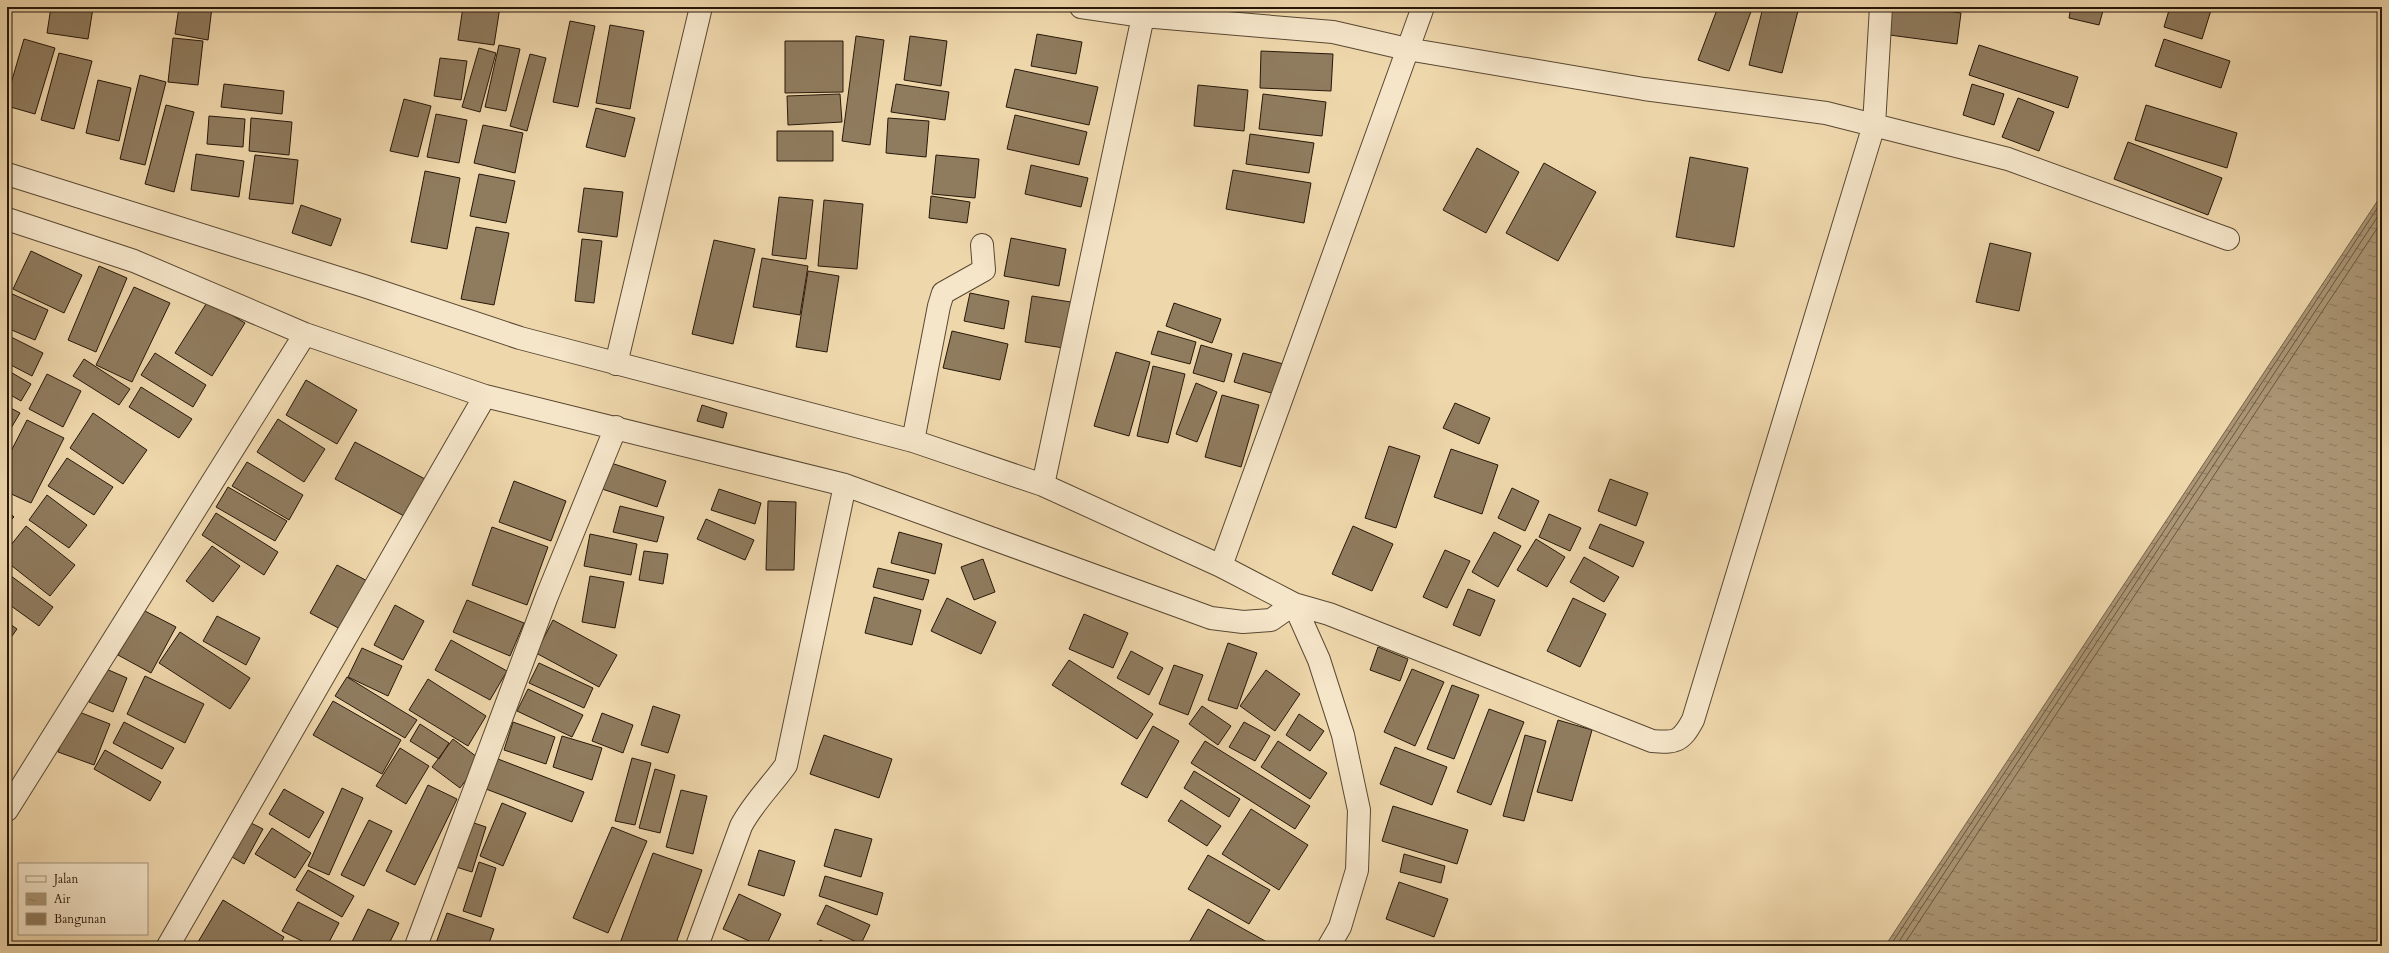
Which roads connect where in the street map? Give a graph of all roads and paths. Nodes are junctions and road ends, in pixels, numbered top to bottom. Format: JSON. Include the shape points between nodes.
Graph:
{"nodes":[{"id":1,"x":701,"y":7,"type":"edge"},
{"id":2,"x":1081,"y":7,"type":"edge"},
{"id":3,"x":1423,"y":7,"type":"edge"},
{"id":4,"x":1881,"y":7,"type":"edge"},
{"id":5,"x":1144,"y":12,"type":"edge"},
{"id":6,"x":1407,"y":49,"type":"junction"},
{"id":7,"x":1874,"y":125,"type":"junction"},
{"id":8,"x":7,"y":174,"type":"edge"},
{"id":9,"x":7,"y":219,"type":"edge"},
{"id":10,"x":2228,"y":239,"type":"dead end"},
{"id":11,"x":982,"y":245,"type":"dead end"},
{"id":12,"x":305,"y":334,"type":"junction"},
{"id":13,"x":616,"y":364,"type":"junction"},
{"id":14,"x":485,"y":396,"type":"junction"},
{"id":15,"x":616,"y":427,"type":"junction"},
{"id":16,"x":913,"y":441,"type":"junction"},
{"id":17,"x":845,"y":485,"type":"junction"},
{"id":18,"x":1043,"y":485,"type":"junction"},
{"id":19,"x":1220,"y":566,"type":"junction"},
{"id":20,"x":1294,"y":604,"type":"junction"},
{"id":21,"x":7,"y":810,"type":"edge"},
{"id":22,"x":168,"y":946,"type":"edge"},
{"id":23,"x":416,"y":946,"type":"edge"},
{"id":24,"x":697,"y":946,"type":"edge"},
{"id":25,"x":1329,"y":946,"type":"edge"}],
"edges":[{"from":1,"to":13,"type":"street"},
{"from":2,"to":5,"type":"street"},
{"from":3,"to":6,"type":"street"},
{"from":4,"to":7,"type":"street"},
{"from":5,"to":6,"type":"street","via":[[1333,32]]},
{"from":5,"to":18,"type":"street"},
{"from":6,"to":7,"type":"street","via":[[1644,89],[1826,113]]},
{"from":6,"to":19,"type":"street"},
{"from":7,"to":10,"type":"street","via":[[2008,159]]},
{"from":7,"to":20,"type":"street","via":[[1693,720],[1684,736],[1674,742],[1652,741],[1336,617]]},
{"from":8,"to":13,"type":"street","via":[[364,286],[520,338]]},
{"from":9,"to":12,"type":"street","via":[[134,261]]},
{"from":11,"to":16,"type":"street","via":[[984,270],[943,293]]},
{"from":12,"to":14,"type":"street"},
{"from":12,"to":21,"type":"street"},
{"from":13,"to":16,"type":"street"},
{"from":14,"to":15,"type":"street"},
{"from":14,"to":22,"type":"street"},
{"from":15,"to":17,"type":"street"},
{"from":15,"to":23,"type":"street","via":[[547,596]]},
{"from":16,"to":18,"type":"street"},
{"from":17,"to":20,"type":"street","via":[[1211,618],[1243,622],[1271,620]]},
{"from":17,"to":24,"type":"street","via":[[786,765],[749,810],[741,826]]},
{"from":18,"to":19,"type":"street"},
{"from":19,"to":20,"type":"street"},
{"from":20,"to":25,"type":"street","via":[[1318,660],[1343,735],[1360,810],[1357,870],[1340,927]]}]}
